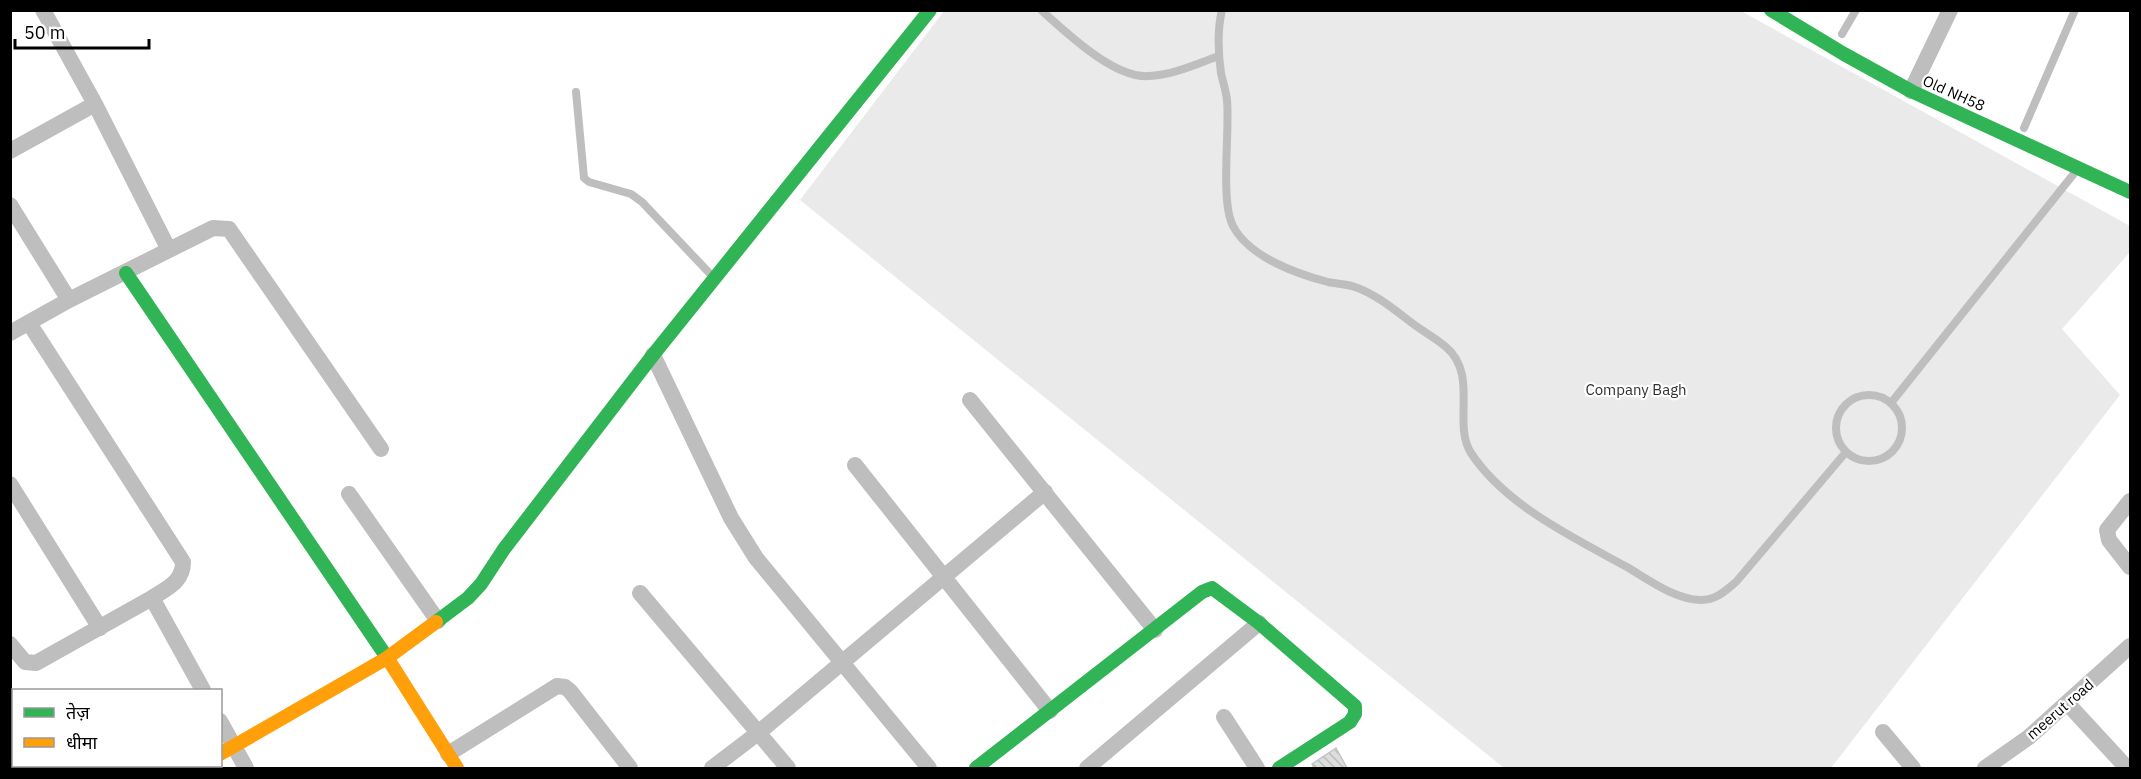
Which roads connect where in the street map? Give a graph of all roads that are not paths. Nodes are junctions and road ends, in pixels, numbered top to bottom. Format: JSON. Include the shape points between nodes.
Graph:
{"nodes":[{"id":1,"x":43,"y":10,"type":"edge"},
{"id":2,"x":930,"y":10,"type":"edge"},
{"id":3,"x":1041,"y":10,"type":"edge"},
{"id":4,"x":1222,"y":10,"type":"edge"},
{"id":5,"x":1771,"y":10,"type":"edge"},
{"id":6,"x":1856,"y":10,"type":"edge"},
{"id":7,"x":1950,"y":10,"type":"edge"},
{"id":8,"x":2075,"y":10,"type":"edge"},
{"id":9,"x":1837,"y":31,"type":"joint"},
{"id":10,"x":1858,"y":43,"type":"dead end"},
{"id":11,"x":1219,"y":56,"type":"junction"},
{"id":12,"x":1916,"y":81,"type":"junction"},
{"id":13,"x":576,"y":92,"type":"dead end"},
{"id":14,"x":95,"y":104,"type":"junction"},
{"id":15,"x":2017,"y":127,"type":"junction"},
{"id":16,"x":10,"y":151,"type":"edge"},
{"id":17,"x":2078,"y":169,"type":"junction"},
{"id":18,"x":2130,"y":192,"type":"edge"},
{"id":19,"x":10,"y":206,"type":"edge"},
{"id":20,"x":169,"y":249,"type":"junction"},
{"id":21,"x":126,"y":273,"type":"junction"},
{"id":22,"x":714,"y":278,"type":"junction"},
{"id":23,"x":69,"y":300,"type":"junction"},
{"id":24,"x":29,"y":323,"type":"junction"},
{"id":25,"x":10,"y":333,"type":"edge"},
{"id":26,"x":653,"y":355,"type":"junction"},
{"id":27,"x":970,"y":400,"type":"dead end"},
{"id":28,"x":1891,"y":403,"type":"junction"},
{"id":29,"x":381,"y":448,"type":"dead end"},
{"id":30,"x":1846,"y":452,"type":"junction"},
{"id":31,"x":855,"y":465,"type":"dead end"},
{"id":32,"x":10,"y":484,"type":"edge"},
{"id":33,"x":1045,"y":492,"type":"junction"},
{"id":34,"x":349,"y":494,"type":"dead end"},
{"id":35,"x":2130,"y":501,"type":"edge"},
{"id":36,"x":2130,"y":567,"type":"edge"},
{"id":37,"x":944,"y":577,"type":"junction"},
{"id":38,"x":640,"y":593,"type":"dead end"},
{"id":39,"x":152,"y":598,"type":"junction"},
{"id":40,"x":438,"y":621,"type":"junction"},
{"id":41,"x":1258,"y":623,"type":"junction"},
{"id":42,"x":100,"y":628,"type":"junction"},
{"id":43,"x":1155,"y":630,"type":"junction"},
{"id":44,"x":10,"y":644,"type":"edge"},
{"id":45,"x":2130,"y":646,"type":"edge"},
{"id":46,"x":387,"y":658,"type":"junction"},
{"id":47,"x":842,"y":662,"type":"junction"},
{"id":48,"x":202,"y":689,"type":"edge"},
{"id":49,"x":2067,"y":703,"type":"junction"},
{"id":50,"x":1050,"y":711,"type":"junction"},
{"id":51,"x":1224,"y":717,"type":"dead end"},
{"id":52,"x":222,"y":728,"type":"edge"},
{"id":53,"x":1883,"y":732,"type":"dead end"},
{"id":54,"x":758,"y":733,"type":"junction"},
{"id":55,"x":228,"y":751,"type":"edge"},
{"id":56,"x":448,"y":754,"type":"junction"},
{"id":57,"x":246,"y":768,"type":"edge"},
{"id":58,"x":457,"y":768,"type":"edge"},
{"id":59,"x":630,"y":768,"type":"edge"},
{"id":60,"x":712,"y":768,"type":"edge"},
{"id":61,"x":788,"y":768,"type":"edge"},
{"id":62,"x":930,"y":768,"type":"edge"},
{"id":63,"x":976,"y":768,"type":"edge"},
{"id":64,"x":1087,"y":768,"type":"edge"},
{"id":65,"x":1257,"y":768,"type":"edge"},
{"id":66,"x":1279,"y":768,"type":"edge"},
{"id":67,"x":1913,"y":768,"type":"edge"},
{"id":68,"x":1985,"y":768,"type":"edge"},
{"id":69,"x":2127,"y":768,"type":"edge"}],
"edges":[{"from":1,"to":14,"type":"street"},
{"from":2,"to":22,"type":"street"},
{"from":3,"to":11,"type":"lane","via":[[1088,51],[1120,70],[1146,77],[1175,72]]},
{"from":4,"to":11,"type":"lane"},
{"from":5,"to":12,"type":"street","name":"Old NH58","via":[[1844,54]]},
{"from":6,"to":9,"type":"lane"},
{"from":7,"to":12,"type":"street"},
{"from":8,"to":15,"type":"lane"},
{"from":9,"to":10,"type":"street"},
{"from":11,"to":30,"type":"lane","via":[[1227,99],[1227,207],[1233,226],[1249,245],[1273,262],[1301,274],[1355,287],[1381,300],[1447,348],[1460,364],[1469,450],[1486,474],[1559,530],[1684,597],[1718,598]]},
{"from":12,"to":15,"type":"street","name":"Old NH58"},
{"from":13,"to":22,"type":"lane","via":[[584,178],[631,194],[642,202]]},
{"from":14,"to":16,"type":"street"},
{"from":14,"to":20,"type":"street"},
{"from":15,"to":17,"type":"street","name":"Old NH58"},
{"from":17,"to":18,"type":"street","name":"Old NH58"},
{"from":17,"to":28,"type":"lane"},
{"from":19,"to":23,"type":"street"},
{"from":20,"to":21,"type":"street"},
{"from":20,"to":29,"type":"street","via":[[213,228],[229,229]]},
{"from":21,"to":23,"type":"street"},
{"from":21,"to":46,"type":"street"},
{"from":22,"to":26,"type":"street"},
{"from":23,"to":24,"type":"street"},
{"from":24,"to":25,"type":"street"},
{"from":24,"to":39,"type":"street","via":[[183,562],[177,582]]},
{"from":26,"to":40,"type":"street","via":[[504,549],[482,584]]},
{"from":26,"to":47,"type":"street","via":[[743,539]]},
{"from":27,"to":33,"type":"street"},
{"from":28,"to":30,"type":"lane","via":[[1870,394],[1849,401],[1841,410],[1836,432]]},
{"from":28,"to":30,"type":"lane","via":[[1902,420],[1899,441],[1893,450],[1886,457],[1865,461]]},
{"from":31,"to":37,"type":"street"},
{"from":32,"to":42,"type":"street"},
{"from":33,"to":37,"type":"street"},
{"from":33,"to":43,"type":"street"},
{"from":34,"to":40,"type":"street"},
{"from":35,"to":36,"type":"street","via":[[2107,530],[2109,540]]},
{"from":37,"to":47,"type":"street"},
{"from":37,"to":50,"type":"street"},
{"from":38,"to":54,"type":"street"},
{"from":39,"to":42,"type":"street"},
{"from":39,"to":48,"type":"street"},
{"from":40,"to":46,"type":"street"},
{"from":41,"to":43,"type":"street","via":[[1212,588]]},
{"from":41,"to":64,"type":"street"},
{"from":41,"to":66,"type":"street","via":[[1355,706],[1356,714],[1350,722]]},
{"from":42,"to":44,"type":"street","via":[[36,663],[25,662]]},
{"from":43,"to":50,"type":"street"},
{"from":45,"to":49,"type":"street","name":"meerut road"},
{"from":46,"to":55,"type":"street"},
{"from":46,"to":56,"type":"street"},
{"from":47,"to":54,"type":"street"},
{"from":47,"to":62,"type":"street"},
{"from":49,"to":68,"type":"street","name":"meerut road"},
{"from":49,"to":69,"type":"street"},
{"from":50,"to":63,"type":"street"},
{"from":51,"to":65,"type":"street"},
{"from":52,"to":55,"type":"street"},
{"from":53,"to":67,"type":"street"},
{"from":54,"to":60,"type":"street"},
{"from":54,"to":61,"type":"street"},
{"from":55,"to":57,"type":"street"},
{"from":56,"to":58,"type":"street"},
{"from":56,"to":59,"type":"street","via":[[557,686],[570,691]]}]}
